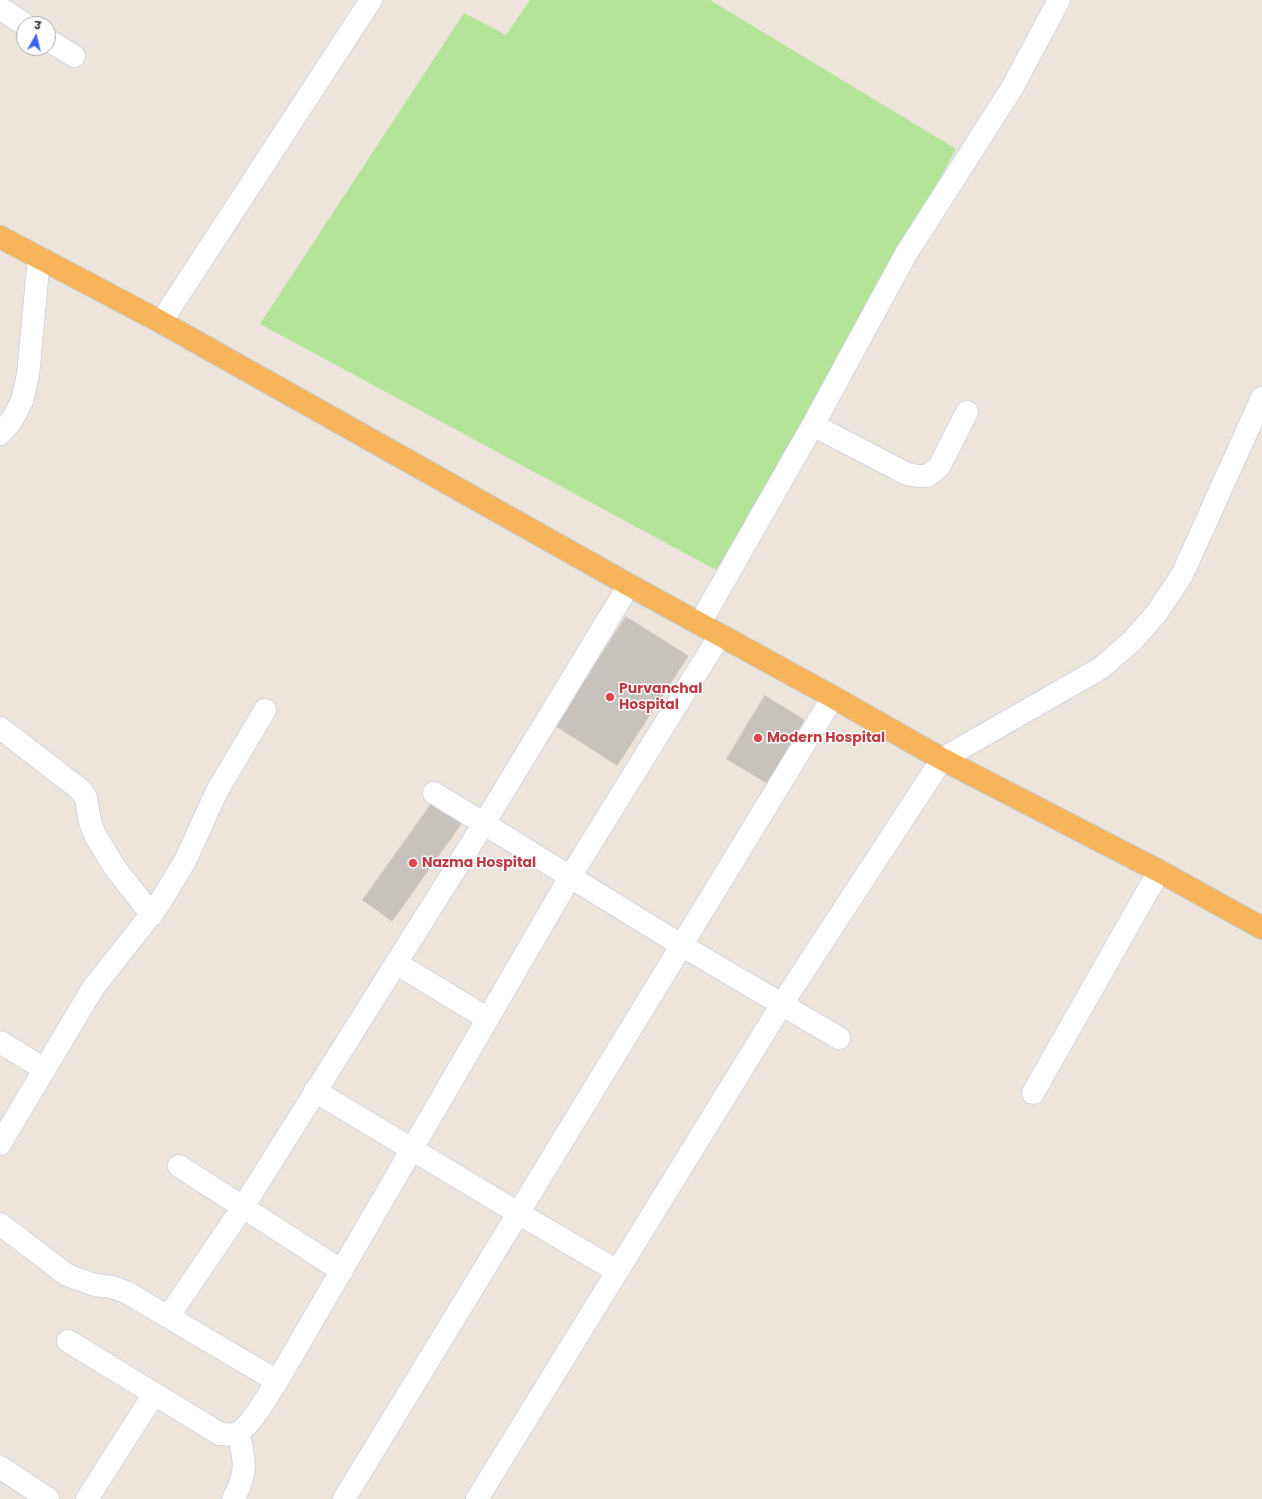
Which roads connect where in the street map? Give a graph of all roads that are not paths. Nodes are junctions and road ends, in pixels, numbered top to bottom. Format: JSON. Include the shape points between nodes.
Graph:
{"nodes":[{"id":1,"x":371,"y":0,"type":"edge"},
{"id":2,"x":1059,"y":0,"type":"edge"},
{"id":3,"x":0,"y":8,"type":"edge"},
{"id":4,"x":16,"y":19,"type":"edge"},
{"id":5,"x":56,"y":45,"type":"edge"},
{"id":6,"x":74,"y":56,"type":"dead end"},
{"id":7,"x":0,"y":237,"type":"edge"},
{"id":8,"x":39,"y":258,"type":"junction"},
{"id":9,"x":161,"y":322,"type":"junction"},
{"id":10,"x":1262,"y":398,"type":"edge"},
{"id":11,"x":967,"y":412,"type":"dead end"},
{"id":12,"x":813,"y":425,"type":"junction"},
{"id":13,"x":0,"y":434,"type":"edge"},
{"id":14,"x":629,"y":585,"type":"junction"},
{"id":15,"x":700,"y":623,"type":"junction"},
{"id":16,"x":720,"y":635,"type":"junction"},
{"id":17,"x":833,"y":697,"type":"junction"},
{"id":18,"x":265,"y":710,"type":"dead end"},
{"id":19,"x":0,"y":728,"type":"edge"},
{"id":20,"x":942,"y":759,"type":"junction"},
{"id":21,"x":434,"y":793,"type":"dead end"},
{"id":22,"x":483,"y":825,"type":"junction"},
{"id":23,"x":1159,"y":872,"type":"junction"},
{"id":24,"x":570,"y":877,"type":"junction"},
{"id":25,"x":152,"y":915,"type":"junction"},
{"id":26,"x":1262,"y":928,"type":"edge"},
{"id":27,"x":681,"y":946,"type":"junction"},
{"id":28,"x":396,"y":964,"type":"junction"},
{"id":29,"x":782,"y":1004,"type":"junction"},
{"id":30,"x":488,"y":1019,"type":"junction"},
{"id":31,"x":838,"y":1038,"type":"dead end"},
{"id":32,"x":0,"y":1042,"type":"edge"},
{"id":33,"x":44,"y":1069,"type":"junction"},
{"id":34,"x":315,"y":1091,"type":"junction"},
{"id":35,"x":1033,"y":1093,"type":"dead end"},
{"id":36,"x":0,"y":1144,"type":"edge"},
{"id":37,"x":412,"y":1149,"type":"junction"},
{"id":38,"x":179,"y":1166,"type":"dead end"},
{"id":39,"x":243,"y":1207,"type":"junction"},
{"id":40,"x":518,"y":1213,"type":"junction"},
{"id":41,"x":0,"y":1224,"type":"edge"},
{"id":42,"x":342,"y":1271,"type":"junction"},
{"id":43,"x":617,"y":1271,"type":"junction"},
{"id":44,"x":168,"y":1317,"type":"junction"},
{"id":45,"x":68,"y":1341,"type":"dead end"},
{"id":46,"x":277,"y":1382,"type":"junction"},
{"id":47,"x":154,"y":1394,"type":"junction"},
{"id":48,"x":238,"y":1433,"type":"junction"},
{"id":49,"x":0,"y":1467,"type":"edge"},
{"id":50,"x":48,"y":1499,"type":"edge"},
{"id":51,"x":87,"y":1499,"type":"edge"},
{"id":52,"x":233,"y":1499,"type":"edge"},
{"id":53,"x":344,"y":1499,"type":"edge"},
{"id":54,"x":476,"y":1499,"type":"edge"}],
"edges":[{"from":1,"to":9,"type":"street"},
{"from":2,"to":12,"type":"street","via":[[1012,88],[906,254]]},
{"from":3,"to":4,"type":"street"},
{"from":5,"to":6,"type":"street"},
{"from":7,"to":8,"type":"highway"},
{"from":8,"to":9,"type":"highway"},
{"from":8,"to":13,"type":"street","via":[[28,375],[22,401],[12,420]]},
{"from":9,"to":14,"type":"highway"},
{"from":10,"to":20,"type":"street","via":[[1182,575],[1156,614],[1101,668]]},
{"from":11,"to":12,"type":"street","via":[[939,467],[927,476],[907,474]]},
{"from":12,"to":15,"type":"street"},
{"from":14,"to":15,"type":"highway"},
{"from":14,"to":22,"type":"street"},
{"from":15,"to":16,"type":"highway"},
{"from":16,"to":17,"type":"highway"},
{"from":16,"to":24,"type":"street"},
{"from":17,"to":20,"type":"highway"},
{"from":17,"to":27,"type":"street"},
{"from":18,"to":25,"type":"street","via":[[217,791],[185,861]]},
{"from":19,"to":25,"type":"street","via":[[82,791],[86,798],[94,835],[115,868]]},
{"from":20,"to":23,"type":"highway"},
{"from":20,"to":29,"type":"street"},
{"from":21,"to":22,"type":"street"},
{"from":22,"to":24,"type":"street"},
{"from":22,"to":28,"type":"street"},
{"from":23,"to":26,"type":"highway"},
{"from":23,"to":35,"type":"street"},
{"from":24,"to":27,"type":"street"},
{"from":24,"to":30,"type":"street"},
{"from":25,"to":33,"type":"street","via":[[93,988]]},
{"from":27,"to":29,"type":"street"},
{"from":27,"to":40,"type":"street"},
{"from":28,"to":30,"type":"street"},
{"from":28,"to":34,"type":"street"},
{"from":29,"to":31,"type":"street"},
{"from":29,"to":43,"type":"street"},
{"from":30,"to":37,"type":"street"},
{"from":32,"to":33,"type":"street"},
{"from":33,"to":36,"type":"street"},
{"from":34,"to":37,"type":"street"},
{"from":34,"to":39,"type":"street"},
{"from":37,"to":40,"type":"street"},
{"from":37,"to":42,"type":"street"},
{"from":38,"to":39,"type":"street"},
{"from":39,"to":42,"type":"street"},
{"from":39,"to":44,"type":"street"},
{"from":40,"to":43,"type":"street"},
{"from":40,"to":53,"type":"street"},
{"from":41,"to":44,"type":"street","via":[[67,1275],[126,1292]]},
{"from":42,"to":46,"type":"street"},
{"from":43,"to":54,"type":"street"},
{"from":44,"to":46,"type":"street"},
{"from":45,"to":47,"type":"street"},
{"from":46,"to":48,"type":"street","via":[[248,1425]]},
{"from":47,"to":48,"type":"street","via":[[220,1434]]},
{"from":47,"to":51,"type":"street"},
{"from":48,"to":52,"type":"street","via":[[245,1460],[244,1473]]},
{"from":49,"to":50,"type":"street"}]}
